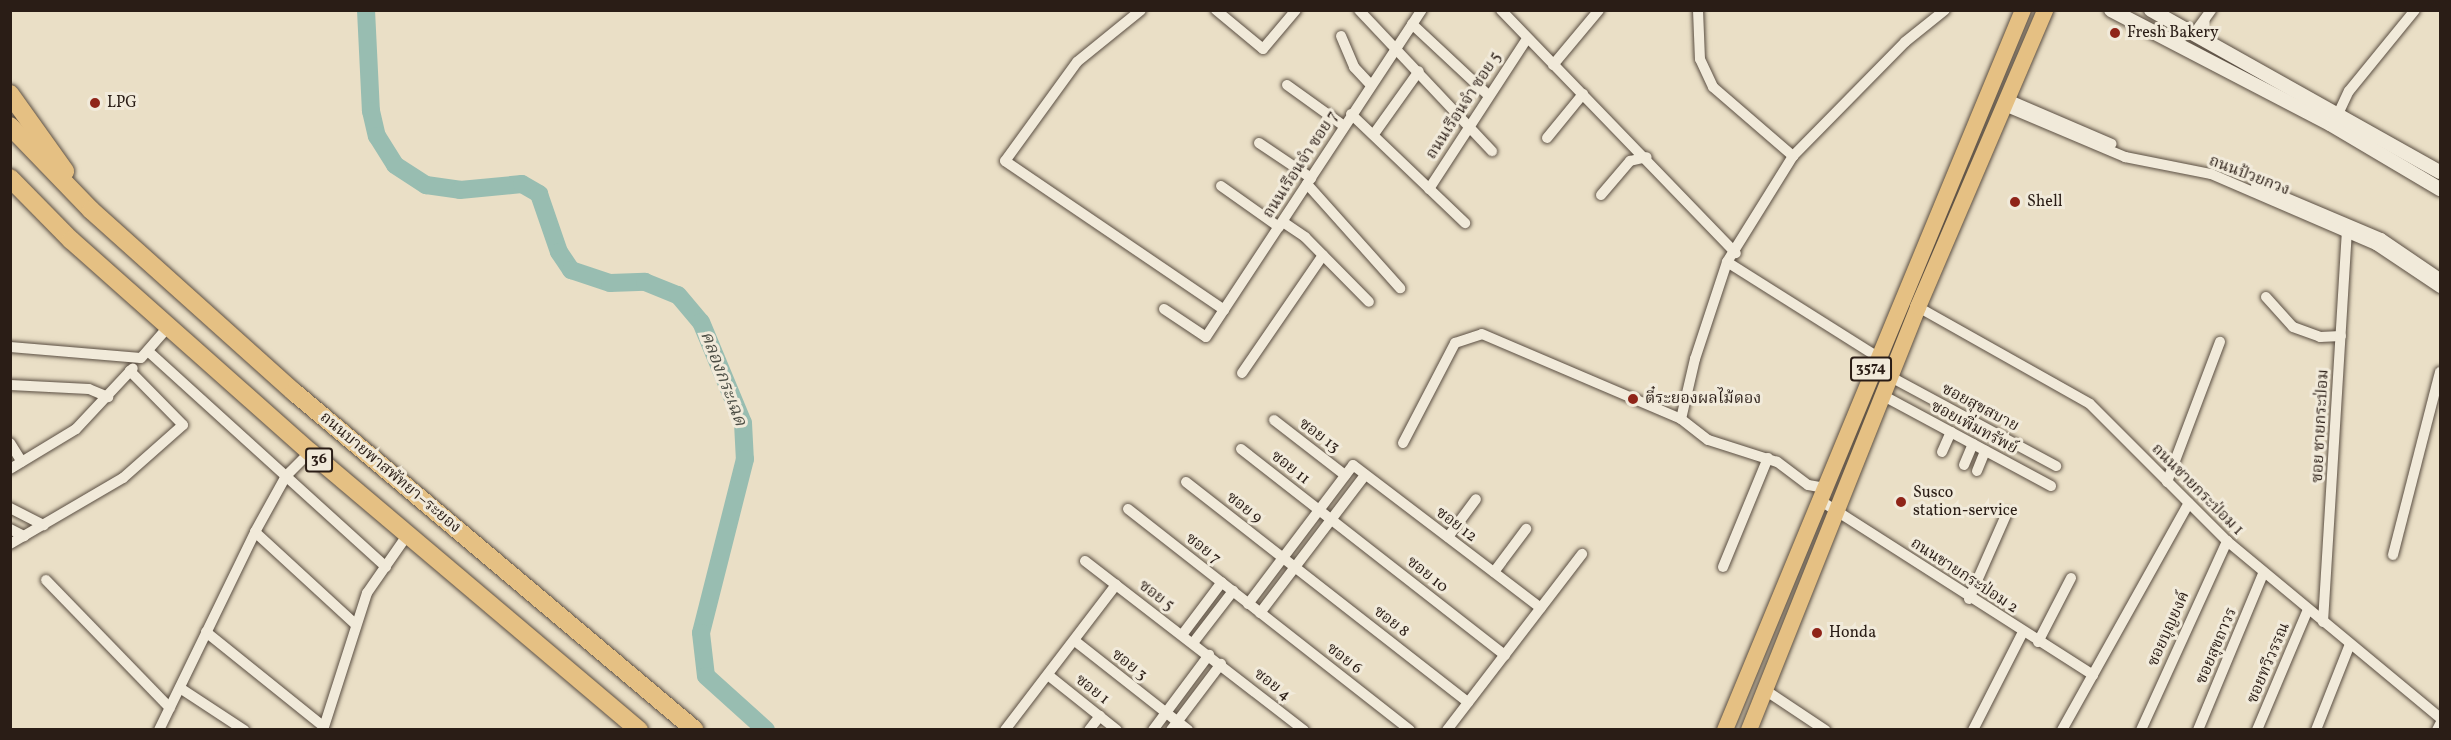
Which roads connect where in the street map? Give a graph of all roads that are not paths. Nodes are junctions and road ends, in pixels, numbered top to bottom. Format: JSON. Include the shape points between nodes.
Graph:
{"nodes":[{"id":1,"x":1141,"y":10,"type":"edge"},
{"id":2,"x":1216,"y":10,"type":"edge"},
{"id":3,"x":1296,"y":10,"type":"edge"},
{"id":4,"x":1359,"y":10,"type":"edge"},
{"id":5,"x":1422,"y":10,"type":"edge"},
{"id":6,"x":1501,"y":10,"type":"edge"},
{"id":7,"x":1599,"y":10,"type":"edge"},
{"id":8,"x":1698,"y":10,"type":"edge"},
{"id":9,"x":1945,"y":10,"type":"edge"},
{"id":10,"x":2023,"y":10,"type":"edge"},
{"id":11,"x":2110,"y":10,"type":"edge"},
{"id":12,"x":2151,"y":10,"type":"edge"},
{"id":13,"x":2211,"y":10,"type":"edge"},
{"id":14,"x":2415,"y":10,"type":"edge"},
{"id":15,"x":2046,"y":13,"type":"edge"},
{"id":16,"x":1412,"y":24,"type":"junction"},
{"id":17,"x":2196,"y":32,"type":"junction"},
{"id":18,"x":1341,"y":36,"type":"dead end"},
{"id":19,"x":1526,"y":40,"type":"junction"},
{"id":20,"x":1395,"y":49,"type":"junction"},
{"id":21,"x":1553,"y":65,"type":"junction"},
{"id":22,"x":1419,"y":71,"type":"junction"},
{"id":23,"x":1287,"y":85,"type":"dead end"},
{"id":24,"x":1371,"y":85,"type":"junction"},
{"id":25,"x":10,"y":94,"type":"edge"},
{"id":26,"x":1487,"y":94,"type":"junction"},
{"id":27,"x":1583,"y":94,"type":"junction"},
{"id":28,"x":2003,"y":101,"type":"junction"},
{"id":29,"x":2339,"y":112,"type":"junction"},
{"id":30,"x":1351,"y":114,"type":"junction"},
{"id":31,"x":1468,"y":122,"type":"junction"},
{"id":32,"x":10,"y":126,"type":"edge"},
{"id":33,"x":1344,"y":126,"type":"junction"},
{"id":34,"x":1374,"y":134,"type":"junction"},
{"id":35,"x":1546,"y":138,"type":"dead end"},
{"id":36,"x":1259,"y":143,"type":"dead end"},
{"id":37,"x":1492,"y":151,"type":"dead end"},
{"id":38,"x":1793,"y":156,"type":"junction"},
{"id":39,"x":1647,"y":157,"type":"junction"},
{"id":40,"x":2440,"y":172,"type":"edge"},
{"id":41,"x":10,"y":178,"type":"edge"},
{"id":42,"x":1309,"y":181,"type":"junction"},
{"id":43,"x":1221,"y":186,"type":"dead end"},
{"id":44,"x":1429,"y":189,"type":"junction"},
{"id":45,"x":2440,"y":189,"type":"edge"},
{"id":46,"x":10,"y":192,"type":"edge"},
{"id":47,"x":1600,"y":195,"type":"dead end"},
{"id":48,"x":91,"y":210,"type":"junction"},
{"id":49,"x":1465,"y":223,"type":"dead end"},
{"id":50,"x":1281,"y":225,"type":"junction"},
{"id":51,"x":2347,"y":232,"type":"junction"},
{"id":52,"x":71,"y":240,"type":"junction"},
{"id":53,"x":1736,"y":253,"type":"junction"},
{"id":54,"x":1323,"y":255,"type":"junction"},
{"id":55,"x":1727,"y":262,"type":"junction"},
{"id":56,"x":2440,"y":278,"type":"edge"},
{"id":57,"x":1400,"y":288,"type":"dead end"},
{"id":58,"x":2440,"y":288,"type":"edge"},
{"id":59,"x":2266,"y":297,"type":"dead end"},
{"id":60,"x":1370,"y":302,"type":"dead end"},
{"id":61,"x":1918,"y":307,"type":"junction"},
{"id":62,"x":1164,"y":309,"type":"dead end"},
{"id":63,"x":1224,"y":309,"type":"junction"},
{"id":64,"x":168,"y":327,"type":"junction"},
{"id":65,"x":2341,"y":336,"type":"junction"},
{"id":66,"x":2220,"y":342,"type":"dead end"},
{"id":67,"x":10,"y":347,"type":"edge"},
{"id":68,"x":145,"y":355,"type":"junction"},
{"id":69,"x":1876,"y":356,"type":"junction"},
{"id":70,"x":130,"y":372,"type":"junction"},
{"id":71,"x":2440,"y":372,"type":"edge"},
{"id":72,"x":1242,"y":373,"type":"dead end"},
{"id":73,"x":1889,"y":376,"type":"junction"},
{"id":74,"x":10,"y":384,"type":"edge"},
{"id":75,"x":1882,"y":395,"type":"junction"},
{"id":76,"x":108,"y":397,"type":"junction"},
{"id":77,"x":1681,"y":419,"type":"junction"},
{"id":78,"x":1274,"y":420,"type":"dead end"},
{"id":79,"x":1951,"y":432,"type":"junction"},
{"id":80,"x":10,"y":443,"type":"edge"},
{"id":81,"x":1403,"y":443,"type":"dead end"},
{"id":82,"x":1973,"y":444,"type":"junction"},
{"id":83,"x":1241,"y":448,"type":"dead end"},
{"id":84,"x":2022,"y":448,"type":"junction"},
{"id":85,"x":1985,"y":451,"type":"junction"},
{"id":86,"x":310,"y":452,"type":"junction"},
{"id":87,"x":1941,"y":452,"type":"dead end"},
{"id":88,"x":1768,"y":458,"type":"junction"},
{"id":89,"x":22,"y":462,"type":"junction"},
{"id":90,"x":1964,"y":465,"type":"dead end"},
{"id":91,"x":2012,"y":466,"type":"junction"},
{"id":92,"x":2056,"y":466,"type":"dead end"},
{"id":93,"x":10,"y":469,"type":"edge"},
{"id":94,"x":1977,"y":471,"type":"dead end"},
{"id":95,"x":1346,"y":475,"type":"junction"},
{"id":96,"x":1365,"y":475,"type":"junction"},
{"id":97,"x":286,"y":476,"type":"junction"},
{"id":98,"x":1186,"y":482,"type":"dead end"},
{"id":99,"x":2167,"y":482,"type":"junction"},
{"id":100,"x":2051,"y":486,"type":"dead end"},
{"id":101,"x":1823,"y":494,"type":"junction"},
{"id":102,"x":1476,"y":499,"type":"dead end"},
{"id":103,"x":2189,"y":503,"type":"junction"},
{"id":104,"x":10,"y":508,"type":"edge"},
{"id":105,"x":1128,"y":508,"type":"dead end"},
{"id":106,"x":1320,"y":510,"type":"junction"},
{"id":107,"x":1840,"y":513,"type":"junction"},
{"id":108,"x":2007,"y":513,"type":"dead end"},
{"id":109,"x":1331,"y":519,"type":"junction"},
{"id":110,"x":44,"y":525,"type":"junction"},
{"id":111,"x":10,"y":529,"type":"edge"},
{"id":112,"x":1526,"y":529,"type":"dead end"},
{"id":113,"x":255,"y":532,"type":"junction"},
{"id":114,"x":408,"y":534,"type":"junction"},
{"id":115,"x":24,"y":536,"type":"junction"},
{"id":116,"x":1448,"y":537,"type":"junction"},
{"id":117,"x":2227,"y":541,"type":"junction"},
{"id":118,"x":10,"y":544,"type":"edge"},
{"id":119,"x":1582,"y":554,"type":"dead end"},
{"id":120,"x":2393,"y":555,"type":"dead end"},
{"id":121,"x":1284,"y":558,"type":"junction"},
{"id":122,"x":1085,"y":561,"type":"dead end"},
{"id":123,"x":386,"y":567,"type":"junction"},
{"id":124,"x":1295,"y":567,"type":"junction"},
{"id":125,"x":1723,"y":567,"type":"dead end"},
{"id":126,"x":1494,"y":573,"type":"junction"},
{"id":127,"x":2264,"y":574,"type":"junction"},
{"id":128,"x":2071,"y":578,"type":"dead end"},
{"id":129,"x":46,"y":580,"type":"dead end"},
{"id":130,"x":1222,"y":582,"type":"junction"},
{"id":131,"x":1116,"y":585,"type":"junction"},
{"id":132,"x":1233,"y":591,"type":"junction"},
{"id":133,"x":1969,"y":599,"type":"junction"},
{"id":134,"x":1248,"y":604,"type":"junction"},
{"id":135,"x":1541,"y":608,"type":"junction"},
{"id":136,"x":2308,"y":609,"type":"junction"},
{"id":137,"x":1260,"y":613,"type":"junction"},
{"id":138,"x":2324,"y":622,"type":"junction"},
{"id":139,"x":355,"y":624,"type":"junction"},
{"id":140,"x":206,"y":632,"type":"junction"},
{"id":141,"x":2023,"y":632,"type":"junction"},
{"id":142,"x":1182,"y":635,"type":"junction"},
{"id":143,"x":1075,"y":640,"type":"junction"},
{"id":144,"x":2038,"y":642,"type":"junction"},
{"id":145,"x":1193,"y":643,"type":"junction"},
{"id":146,"x":2350,"y":644,"type":"junction"},
{"id":147,"x":1209,"y":655,"type":"junction"},
{"id":148,"x":1505,"y":655,"type":"junction"},
{"id":149,"x":1221,"y":664,"type":"junction"},
{"id":150,"x":1048,"y":675,"type":"junction"},
{"id":151,"x":2093,"y":675,"type":"junction"},
{"id":152,"x":180,"y":688,"type":"junction"},
{"id":153,"x":1768,"y":692,"type":"junction"},
{"id":154,"x":1468,"y":702,"type":"junction"},
{"id":155,"x":170,"y":708,"type":"junction"},
{"id":156,"x":1166,"y":712,"type":"junction"},
{"id":157,"x":1100,"y":716,"type":"junction"},
{"id":158,"x":2440,"y":718,"type":"edge"},
{"id":159,"x":2440,"y":724,"type":"edge"},
{"id":160,"x":1174,"y":725,"type":"edge"},
{"id":161,"x":323,"y":728,"type":"edge"},
{"id":162,"x":159,"y":729,"type":"edge"},
{"id":163,"x":244,"y":729,"type":"edge"},
{"id":164,"x":639,"y":729,"type":"edge"},
{"id":165,"x":695,"y":729,"type":"edge"},
{"id":166,"x":1005,"y":729,"type":"edge"},
{"id":167,"x":1089,"y":729,"type":"edge"},
{"id":168,"x":1117,"y":729,"type":"edge"},
{"id":169,"x":1153,"y":729,"type":"edge"},
{"id":170,"x":1188,"y":729,"type":"edge"},
{"id":171,"x":1304,"y":729,"type":"edge"},
{"id":172,"x":1410,"y":729,"type":"edge"},
{"id":173,"x":1447,"y":729,"type":"edge"},
{"id":174,"x":1725,"y":729,"type":"edge"},
{"id":175,"x":1749,"y":729,"type":"edge"},
{"id":176,"x":1824,"y":729,"type":"edge"},
{"id":177,"x":1973,"y":729,"type":"edge"},
{"id":178,"x":2062,"y":729,"type":"edge"},
{"id":179,"x":2141,"y":729,"type":"edge"},
{"id":180,"x":2198,"y":729,"type":"edge"},
{"id":181,"x":2257,"y":729,"type":"edge"},
{"id":182,"x":2316,"y":729,"type":"edge"},
{"id":183,"x":2437,"y":729,"type":"edge"}],
"edges":[{"from":1,"to":63,"type":"street","via":[[1077,62],[1005,161]]},
{"from":2,"to":3,"type":"street","via":[[1263,49]]},
{"from":4,"to":20,"type":"street"},
{"from":5,"to":16,"type":"street","name":"ถนนเรือนจำ ซอย 7"},
{"from":6,"to":19,"type":"street"},
{"from":7,"to":21,"type":"street"},
{"from":8,"to":38,"type":"street","via":[[1700,59],[1713,87]]},
{"from":9,"to":38,"type":"street","via":[[1897,50]]},
{"from":10,"to":69,"type":"main road","number":"3574"},
{"from":11,"to":45,"type":"street","via":[[2330,124]]},
{"from":12,"to":17,"type":"street"},
{"from":13,"to":17,"type":"street"},
{"from":14,"to":29,"type":"street","via":[[2349,91]]},
{"from":15,"to":28,"type":"main road","number":"3574"},
{"from":16,"to":20,"type":"street","name":"ถนนเรือนจำ ซอย 7"},
{"from":16,"to":26,"type":"street"},
{"from":17,"to":29,"type":"street"},
{"from":18,"to":24,"type":"street","via":[[1354,67]]},
{"from":19,"to":21,"type":"street"},
{"from":19,"to":26,"type":"street","name":"ถนนเรือนจำ ซอย 5"},
{"from":20,"to":22,"type":"street"},
{"from":20,"to":24,"type":"street","name":"ถนนเรือนจำ ซอย 7"},
{"from":21,"to":27,"type":"street"},
{"from":22,"to":31,"type":"street"},
{"from":22,"to":34,"type":"street"},
{"from":23,"to":33,"type":"street"},
{"from":24,"to":30,"type":"street","name":"ถนนเรือนจำ ซอย 7"},
{"from":25,"to":48,"type":"highway","name":"ถนนบายพาสพัทยา–ระยอง","number":"36"},
{"from":26,"to":31,"type":"street","name":"ถนนเรือนจำ ซอย 5"},
{"from":27,"to":35,"type":"street"},
{"from":27,"to":39,"type":"street"},
{"from":28,"to":51,"type":"street","name":"ถนนป้วยกวง","via":[[2125,157],[2211,174]]},
{"from":28,"to":56,"type":"street","name":"ถนนป้วยกวง","via":[[2121,148],[2212,167],[2381,238]]},
{"from":28,"to":61,"type":"main road","number":"3574"},
{"from":29,"to":40,"type":"street"},
{"from":30,"to":33,"type":"street","name":"ถนนเรือนจำ ซอย 7"},
{"from":30,"to":34,"type":"street"},
{"from":31,"to":37,"type":"street"},
{"from":31,"to":44,"type":"street","name":"ถนนเรือนจำ ซอย 5"},
{"from":32,"to":48,"type":"highway","name":"ถนนบายพาสพัทยา–ระยอง","number":"36"},
{"from":33,"to":42,"type":"street","name":"ถนนเรือนจำ ซอย 7"},
{"from":34,"to":44,"type":"street"},
{"from":36,"to":42,"type":"street"},
{"from":38,"to":53,"type":"street"},
{"from":39,"to":47,"type":"street","via":[[1630,161]]},
{"from":39,"to":53,"type":"street"},
{"from":41,"to":52,"type":"highway","number":"36"},
{"from":42,"to":50,"type":"street","name":"ถนนเรือนจำ ซอย 7"},
{"from":42,"to":57,"type":"street"},
{"from":43,"to":50,"type":"street"},
{"from":44,"to":49,"type":"street"},
{"from":46,"to":52,"type":"highway","number":"36"},
{"from":48,"to":165,"type":"highway","name":"ถนนบายพาสพัทยา–ระยอง","number":"36","via":[[294,392]]},
{"from":50,"to":54,"type":"street"},
{"from":50,"to":63,"type":"street","name":"ถนนเรือนจำ ซอย 7"},
{"from":51,"to":58,"type":"street","name":"ถนนป้วยกวง"},
{"from":51,"to":65,"type":"street","name":"ซอย ชายกระป่อม"},
{"from":52,"to":64,"type":"highway","number":"36"},
{"from":53,"to":55,"type":"street"},
{"from":54,"to":60,"type":"street"},
{"from":54,"to":72,"type":"street"},
{"from":55,"to":69,"type":"street"},
{"from":55,"to":77,"type":"street"},
{"from":59,"to":65,"type":"street","via":[[2294,327],[2320,337]]},
{"from":61,"to":73,"type":"main road","number":"3574"},
{"from":61,"to":99,"type":"street","name":"ถนนชายกระป่อม 1","via":[[2090,404]]},
{"from":62,"to":63,"type":"street","name":"ถนนเรือนจำ ซอย 7","via":[[1206,337]]},
{"from":64,"to":68,"type":"street"},
{"from":64,"to":86,"type":"highway","number":"36"},
{"from":65,"to":138,"type":"street","name":"ซอย ชายกระป่อม"},
{"from":66,"to":99,"type":"street"},
{"from":67,"to":68,"type":"street"},
{"from":68,"to":70,"type":"street"},
{"from":68,"to":97,"type":"street"},
{"from":69,"to":101,"type":"main road","number":"3574"},
{"from":70,"to":76,"type":"street"},
{"from":70,"to":110,"type":"street","via":[[183,425],[123,478]]},
{"from":71,"to":120,"type":"street"},
{"from":73,"to":75,"type":"main road","number":"3574"},
{"from":73,"to":84,"type":"street","name":"ซอยสุขสบาย"},
{"from":74,"to":76,"type":"street","via":[[89,390]]},
{"from":75,"to":79,"type":"street","name":"ซอยเพิ่มทรัพย์"},
{"from":75,"to":107,"type":"main road","number":"3574"},
{"from":76,"to":89,"type":"street","via":[[68,436]]},
{"from":77,"to":81,"type":"street","name":"ถนนชายกระป่อม 2","via":[[1503,340],[1465,335],[1455,343]]},
{"from":77,"to":88,"type":"street","name":"ถนนชายกระป่อม 2","via":[[1708,440]]},
{"from":78,"to":95,"type":"street","name":"ซอย 13"},
{"from":79,"to":82,"type":"street","name":"ซอยเพิ่มทรัพย์"},
{"from":79,"to":87,"type":"street"},
{"from":80,"to":89,"type":"street"},
{"from":82,"to":85,"type":"street","name":"ซอยเพิ่มทรัพย์"},
{"from":82,"to":90,"type":"street"},
{"from":83,"to":106,"type":"street","name":"ซอย 11"},
{"from":84,"to":91,"type":"street"},
{"from":84,"to":92,"type":"street","name":"ซอยสุขสบาย"},
{"from":85,"to":91,"type":"street","name":"ซอยเพิ่มทรัพย์"},
{"from":85,"to":94,"type":"street"},
{"from":86,"to":97,"type":"street"},
{"from":86,"to":114,"type":"highway","number":"36"},
{"from":88,"to":101,"type":"street","name":"ถนนชายกระป่อม 2"},
{"from":88,"to":125,"type":"street"},
{"from":89,"to":93,"type":"street"},
{"from":91,"to":100,"type":"street","name":"ซอยเพิ่มทรัพย์"},
{"from":95,"to":96,"type":"street","name":"ซอย 12","via":[[1353,465]]},
{"from":95,"to":106,"type":"street"},
{"from":96,"to":109,"type":"street"},
{"from":96,"to":116,"type":"street","name":"ซอย 12"},
{"from":97,"to":113,"type":"street"},
{"from":97,"to":123,"type":"street"},
{"from":98,"to":121,"type":"street","name":"ซอย 9"},
{"from":99,"to":103,"type":"street","name":"ถนนชายกระป่อม 1"},
{"from":101,"to":107,"type":"street","name":"ถนนชายกระป่อม 2"},
{"from":101,"to":174,"type":"main road","number":"3574"},
{"from":102,"to":116,"type":"street"},
{"from":103,"to":117,"type":"street","name":"ถนนชายกระป่อม 1"},
{"from":103,"to":151,"type":"street"},
{"from":104,"to":110,"type":"street"},
{"from":105,"to":130,"type":"street","name":"ซอย 7"},
{"from":106,"to":109,"type":"street","name":"ซอย 11"},
{"from":106,"to":121,"type":"street"},
{"from":107,"to":133,"type":"street","name":"ถนนชายกระป่อม 2"},
{"from":107,"to":153,"type":"main road","number":"3574"},
{"from":108,"to":133,"type":"street"},
{"from":109,"to":124,"type":"street"},
{"from":109,"to":148,"type":"street","name":"ซอย 10"},
{"from":110,"to":115,"type":"street"},
{"from":111,"to":115,"type":"street"},
{"from":112,"to":126,"type":"street"},
{"from":113,"to":139,"type":"street"},
{"from":113,"to":140,"type":"street"},
{"from":114,"to":123,"type":"street"},
{"from":114,"to":164,"type":"highway","number":"36"},
{"from":115,"to":118,"type":"street"},
{"from":116,"to":126,"type":"street","name":"ซอย 12"},
{"from":117,"to":127,"type":"street","name":"ถนนชายกระป่อม 1"},
{"from":117,"to":179,"type":"street","name":"ซอยบุญยงค์"},
{"from":119,"to":135,"type":"street"},
{"from":121,"to":124,"type":"street","name":"ซอย 9"},
{"from":121,"to":134,"type":"street"},
{"from":122,"to":131,"type":"street","name":"ซอย 5"},
{"from":123,"to":139,"type":"street"},
{"from":124,"to":137,"type":"street"},
{"from":124,"to":154,"type":"street","name":"ซอย 8"},
{"from":126,"to":135,"type":"street","name":"ซอย 12"},
{"from":127,"to":136,"type":"street","name":"ถนนชายกระป่อม 1"},
{"from":127,"to":180,"type":"street","name":"ซอยสุขถาวร"},
{"from":128,"to":144,"type":"street"},
{"from":129,"to":155,"type":"street"},
{"from":130,"to":132,"type":"street","name":"ซอย 7"},
{"from":130,"to":142,"type":"street"},
{"from":131,"to":142,"type":"street","name":"ซอย 5"},
{"from":131,"to":143,"type":"street"},
{"from":132,"to":134,"type":"street","name":"ซอย 7"},
{"from":132,"to":145,"type":"street"},
{"from":133,"to":141,"type":"street","name":"ถนนชายกระป่อม 2"},
{"from":134,"to":137,"type":"street","name":"ซอย 7"},
{"from":135,"to":148,"type":"street"},
{"from":136,"to":138,"type":"street","name":"ถนนชายกระป่อม 1"},
{"from":136,"to":181,"type":"street","name":"ซอยทวีวรรณ"},
{"from":137,"to":172,"type":"street","name":"ซอย 6"},
{"from":138,"to":146,"type":"street","name":"ถนนชายกระป่อม 1"},
{"from":139,"to":161,"type":"street"},
{"from":140,"to":152,"type":"street"},
{"from":140,"to":161,"type":"street"},
{"from":141,"to":144,"type":"street","name":"ถนนชายกระป่อม 2"},
{"from":141,"to":177,"type":"street"},
{"from":142,"to":145,"type":"street","name":"ซอย 5"},
{"from":143,"to":150,"type":"street"},
{"from":143,"to":156,"type":"street","name":"ซอย 3"},
{"from":144,"to":151,"type":"street","name":"ถนนชายกระป่อม 2"},
{"from":145,"to":147,"type":"street","name":"ซอย 5"},
{"from":146,"to":158,"type":"street","name":"ถนนชายกระป่อม 1"},
{"from":146,"to":182,"type":"street"},
{"from":147,"to":149,"type":"street","name":"ซอย 4"},
{"from":147,"to":156,"type":"street"},
{"from":148,"to":154,"type":"street"},
{"from":149,"to":160,"type":"street"},
{"from":149,"to":171,"type":"street","name":"ซอย 4"},
{"from":150,"to":157,"type":"street","name":"ซอย 1"},
{"from":150,"to":166,"type":"street"},
{"from":151,"to":178,"type":"street"},
{"from":152,"to":155,"type":"street"},
{"from":152,"to":163,"type":"street"},
{"from":153,"to":175,"type":"main road","number":"3574"},
{"from":153,"to":176,"type":"street"},
{"from":154,"to":173,"type":"street"},
{"from":155,"to":162,"type":"street"},
{"from":156,"to":160,"type":"street","name":"ซอย 3"},
{"from":156,"to":169,"type":"street"},
{"from":157,"to":167,"type":"street"},
{"from":157,"to":168,"type":"street","name":"ซอย 1"},
{"from":159,"to":183,"type":"street"},
{"from":160,"to":170,"type":"street","name":"ซอย 3"}]}
